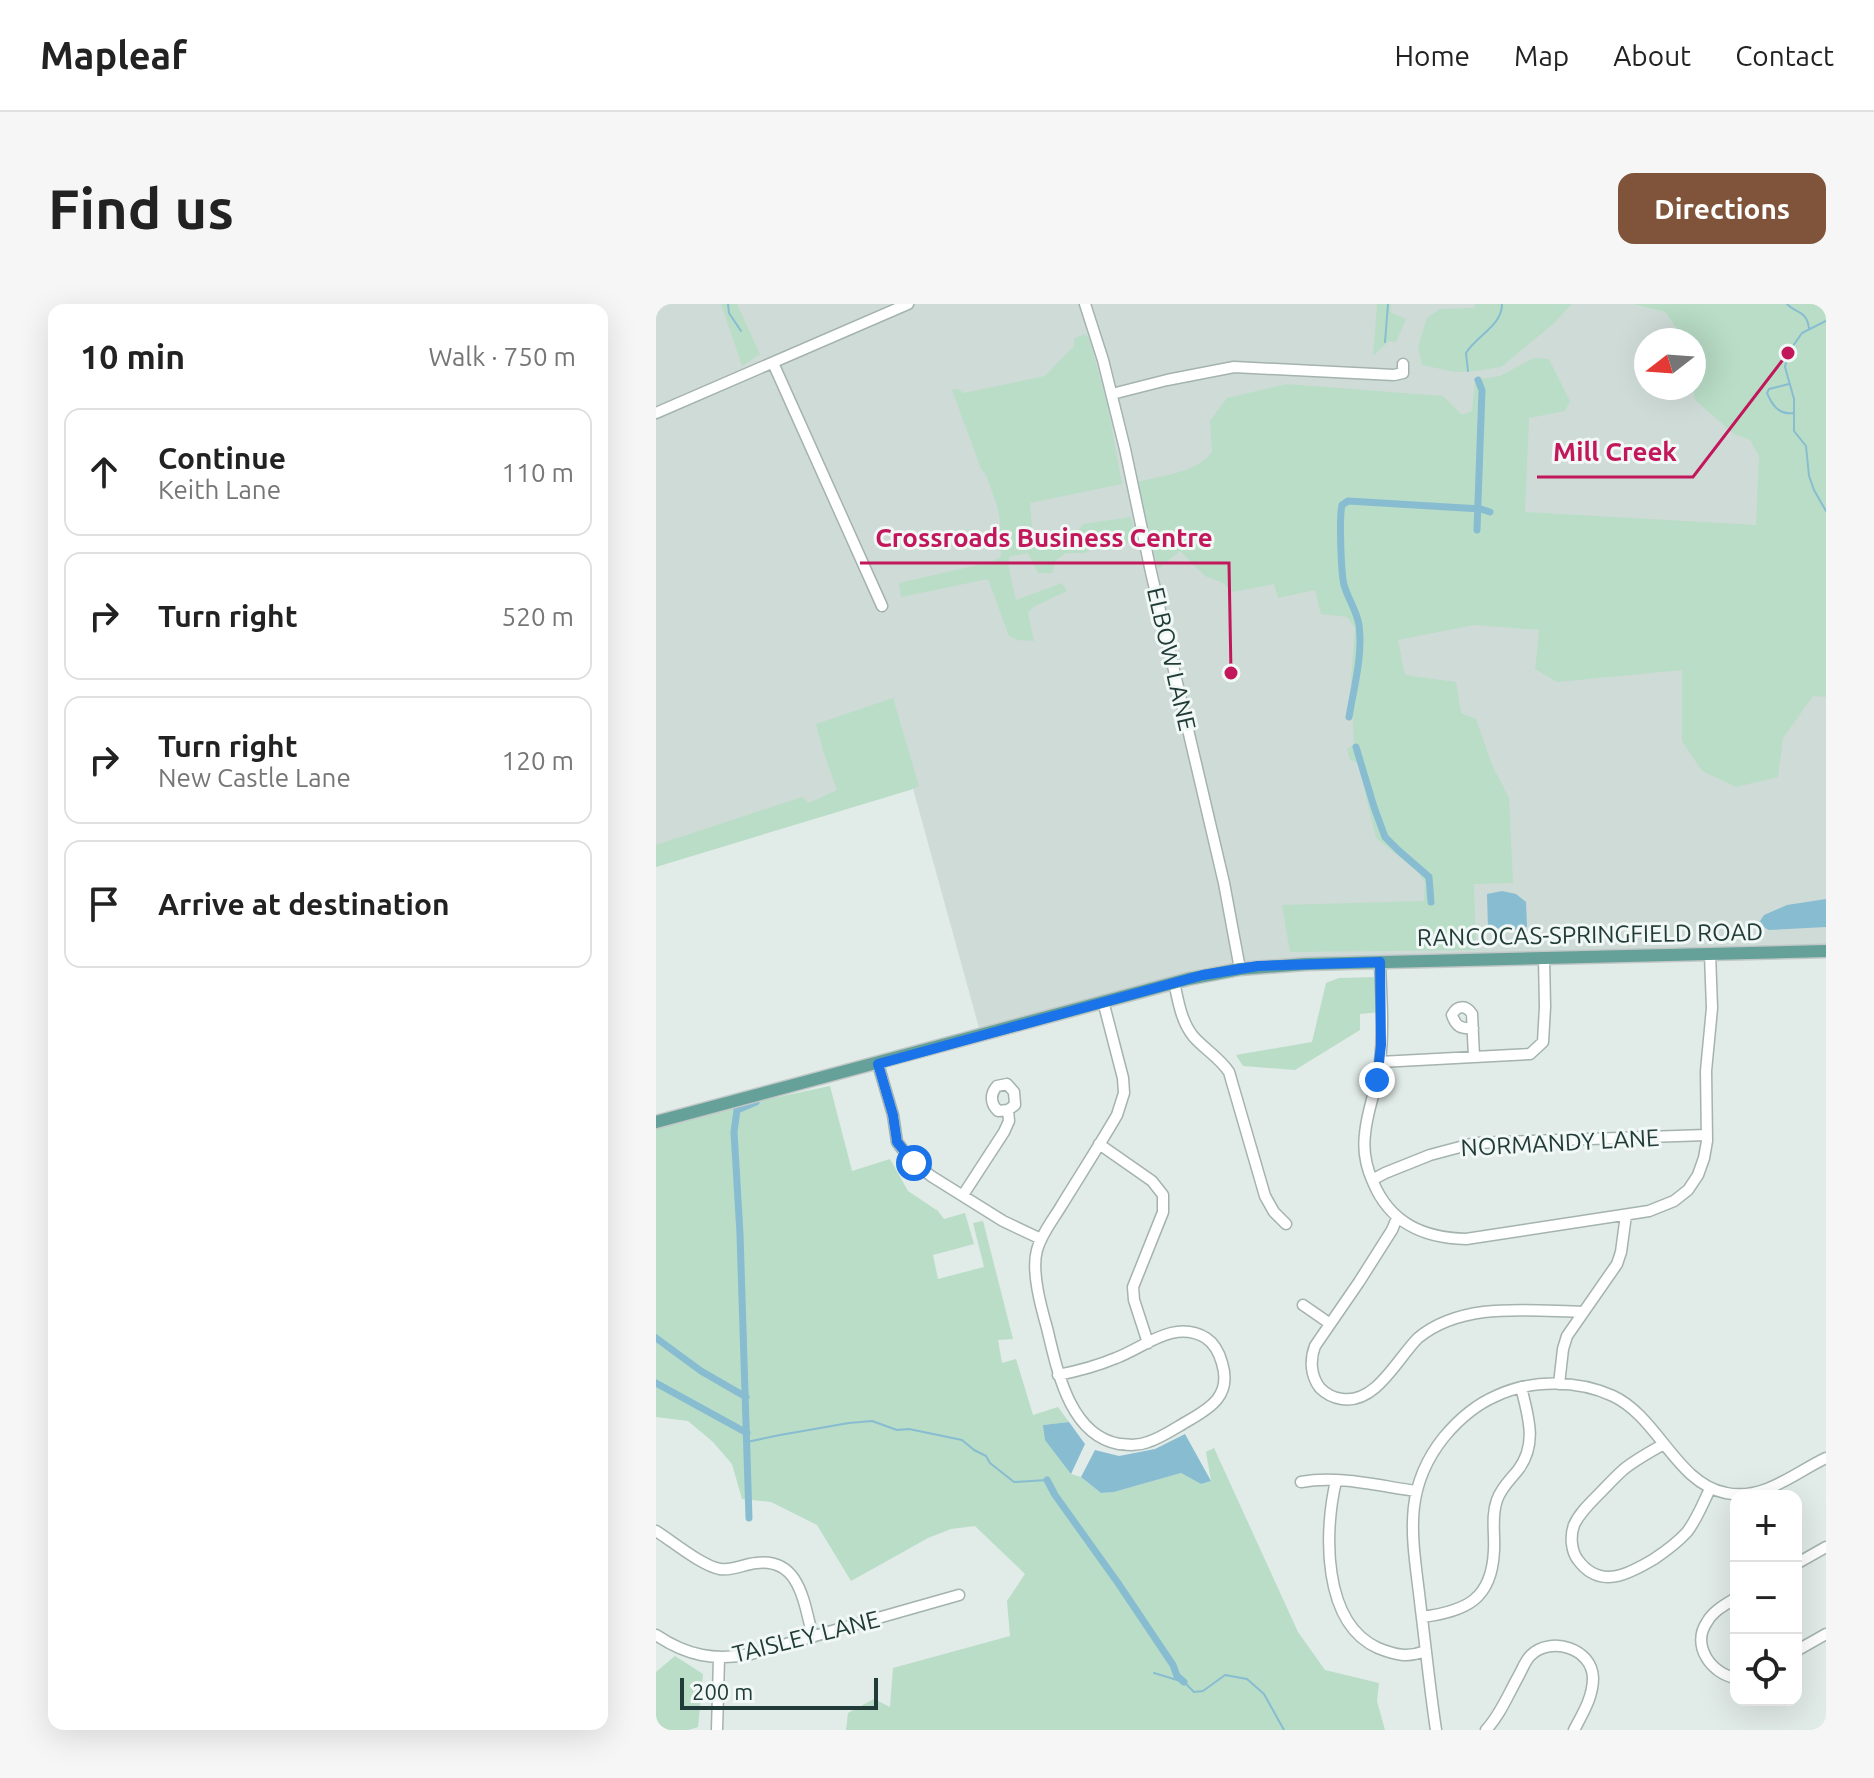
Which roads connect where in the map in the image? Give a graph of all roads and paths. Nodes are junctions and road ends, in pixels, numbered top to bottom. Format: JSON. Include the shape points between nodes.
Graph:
{"nodes":[{"id":1,"x":908,"y":304,"type":"edge"},
{"id":2,"x":1085,"y":304,"type":"edge"},
{"id":3,"x":773,"y":363,"type":"junction"},
{"id":4,"x":1403,"y":364,"type":"dead end"},
{"id":5,"x":1112,"y":394,"type":"junction"},
{"id":6,"x":656,"y":413,"type":"edge"},
{"id":7,"x":882,"y":606,"type":"dead end"},
{"id":8,"x":1826,"y":951,"type":"edge"},
{"id":9,"x":1710,"y":954,"type":"junction"},
{"id":10,"x":1544,"y":958,"type":"junction"},
{"id":11,"x":1380,"y":962,"type":"junction"},
{"id":12,"x":1240,"y":969,"type":"junction"},
{"id":13,"x":1174,"y":982,"type":"junction"},
{"id":14,"x":1103,"y":1001,"type":"junction"},
{"id":15,"x":1473,"y":1028,"type":"dead end"},
{"id":16,"x":1474,"y":1057,"type":"junction"},
{"id":17,"x":1380,"y":1062,"type":"junction"},
{"id":18,"x":878,"y":1064,"type":"junction"},
{"id":19,"x":1008,"y":1110,"type":"dead end"},
{"id":20,"x":656,"y":1122,"type":"edge"},
{"id":21,"x":1706,"y":1135,"type":"junction"},
{"id":22,"x":1099,"y":1144,"type":"junction"},
{"id":23,"x":1372,"y":1180,"type":"junction"},
{"id":24,"x":963,"y":1195,"type":"junction"},
{"id":25,"x":1626,"y":1215,"type":"junction"},
{"id":26,"x":1397,"y":1218,"type":"junction"},
{"id":27,"x":1286,"y":1224,"type":"dead end"},
{"id":28,"x":1041,"y":1239,"type":"junction"},
{"id":29,"x":1303,"y":1305,"type":"dead end"},
{"id":30,"x":1583,"y":1312,"type":"junction"},
{"id":31,"x":1329,"y":1323,"type":"junction"},
{"id":32,"x":1148,"y":1343,"type":"junction"},
{"id":33,"x":1058,"y":1375,"type":"junction"},
{"id":34,"x":1559,"y":1384,"type":"junction"},
{"id":35,"x":1521,"y":1387,"type":"junction"},
{"id":36,"x":1664,"y":1444,"type":"junction"},
{"id":37,"x":1826,"y":1458,"type":"edge"},
{"id":38,"x":1336,"y":1481,"type":"junction"},
{"id":39,"x":1301,"y":1482,"type":"dead end"},
{"id":40,"x":1710,"y":1489,"type":"junction"},
{"id":41,"x":1416,"y":1491,"type":"junction"},
{"id":42,"x":656,"y":1531,"type":"edge"},
{"id":43,"x":1826,"y":1547,"type":"edge"},
{"id":44,"x":1800,"y":1562,"type":"edge"},
{"id":45,"x":959,"y":1595,"type":"dead end"},
{"id":46,"x":1730,"y":1602,"type":"edge"},
{"id":47,"x":1422,"y":1617,"type":"junction"},
{"id":48,"x":1826,"y":1634,"type":"edge"},
{"id":49,"x":656,"y":1635,"type":"edge"},
{"id":50,"x":813,"y":1637,"type":"junction"},
{"id":51,"x":1802,"y":1648,"type":"edge"},
{"id":52,"x":1425,"y":1651,"type":"junction"},
{"id":53,"x":719,"y":1658,"type":"junction"},
{"id":54,"x":1730,"y":1677,"type":"edge"},
{"id":55,"x":717,"y":1730,"type":"edge"},
{"id":56,"x":1436,"y":1730,"type":"edge"},
{"id":57,"x":1486,"y":1730,"type":"edge"},
{"id":58,"x":1574,"y":1730,"type":"edge"}],
"edges":[{"from":1,"to":3,"type":"street"},
{"from":2,"to":5,"type":"street","name":"ELBOW LANE"},
{"from":3,"to":6,"type":"street"},
{"from":3,"to":7,"type":"street"},
{"from":4,"to":5,"type":"street","via":[[1403,373],[1394,375],[1234,367]]},
{"from":5,"to":12,"type":"street","name":"ELBOW LANE"},
{"from":8,"to":9,"type":"main road","name":"RANCOCAS-SPRINGFIELD ROAD"},
{"from":9,"to":10,"type":"main road","name":"RANCOCAS-SPRINGFIELD ROAD"},
{"from":9,"to":21,"type":"street"},
{"from":10,"to":11,"type":"main road","name":"RANCOCAS-SPRINGFIELD ROAD"},
{"from":10,"to":16,"type":"street","via":[[1543,1042],[1530,1054]]},
{"from":11,"to":12,"type":"main road","name":"RANCOCAS-SPRINGFIELD ROAD"},
{"from":11,"to":17,"type":"street"},
{"from":12,"to":13,"type":"main road","name":"RANCOCAS-SPRINGFIELD ROAD"},
{"from":13,"to":14,"type":"main road","name":"RANCOCAS-SPRINGFIELD ROAD"},
{"from":13,"to":27,"type":"street","via":[[1192,1035],[1229,1072],[1265,1196]]},
{"from":14,"to":18,"type":"main road","name":"RANCOCAS-SPRINGFIELD ROAD"},
{"from":14,"to":22,"type":"street","via":[[1124,1093]]},
{"from":15,"to":16,"type":"street"},
{"from":16,"to":17,"type":"street"},
{"from":17,"to":23,"type":"street","via":[[1364,1135]]},
{"from":18,"to":20,"type":"main road","name":"RANCOCAS-SPRINGFIELD ROAD"},
{"from":18,"to":24,"type":"street","via":[[904,1153]]},
{"from":19,"to":24,"type":"street","via":[[1006,1128]]},
{"from":21,"to":23,"type":"street","name":"NORMANDY LANE","via":[[1475,1143]]},
{"from":21,"to":25,"type":"street","via":[[1702,1166],[1688,1190],[1666,1206]]},
{"from":22,"to":28,"type":"street"},
{"from":22,"to":32,"type":"street","via":[[1152,1181],[1163,1195],[1163,1212],[1133,1287]]},
{"from":23,"to":26,"type":"street"},
{"from":24,"to":28,"type":"street"},
{"from":25,"to":26,"type":"street","via":[[1466,1239],[1427,1233]]},
{"from":25,"to":30,"type":"street","via":[[1617,1264]]},
{"from":26,"to":31,"type":"street"},
{"from":28,"to":33,"type":"street","via":[[1036,1269]]},
{"from":29,"to":31,"type":"street"},
{"from":30,"to":31,"type":"street","via":[[1494,1311],[1454,1318],[1424,1333],[1376,1388],[1352,1400],[1327,1393],[1314,1374],[1311,1357]]},
{"from":30,"to":34,"type":"street","via":[[1565,1342]]},
{"from":32,"to":33,"type":"street","via":[[1092,1368]]},
{"from":32,"to":33,"type":"street","via":[[1190,1331],[1213,1344],[1226,1374],[1224,1389],[1208,1410],[1148,1443],[1133,1446],[1092,1434]]},
{"from":34,"to":35,"type":"street"},
{"from":34,"to":36,"type":"street","via":[[1586,1387],[1622,1401]]},
{"from":35,"to":41,"type":"street","via":[[1493,1397],[1458,1420],[1432,1454]]},
{"from":35,"to":47,"type":"street","via":[[1530,1442],[1526,1459],[1495,1505],[1488,1580],[1466,1606]]},
{"from":36,"to":40,"type":"street"},
{"from":36,"to":40,"type":"street","via":[[1623,1470],[1581,1514],[1571,1538],[1585,1568],[1609,1577],[1645,1565],[1688,1531]]},
{"from":37,"to":40,"type":"street","via":[[1760,1492]]},
{"from":38,"to":39,"type":"street"},
{"from":38,"to":41,"type":"street"},
{"from":38,"to":52,"type":"street","via":[[1329,1555],[1337,1597],[1352,1628],[1390,1653]]},
{"from":41,"to":47,"type":"street","via":[[1412,1522]]},
{"from":42,"to":50,"type":"street","via":[[709,1566],[782,1566],[799,1585]]},
{"from":43,"to":44,"type":"street"},
{"from":45,"to":50,"type":"street","name":"TAISLEY LANE"},
{"from":46,"to":54,"type":"street","via":[[1706,1622],[1701,1643],[1714,1668]]},
{"from":47,"to":52,"type":"street"},
{"from":48,"to":51,"type":"street"},
{"from":49,"to":53,"type":"street","name":"TAISLEY LANE","via":[[696,1655]]},
{"from":50,"to":53,"type":"street","name":"TAISLEY LANE"},
{"from":52,"to":56,"type":"street"},
{"from":53,"to":55,"type":"street"},
{"from":57,"to":58,"type":"street","via":[[1529,1657],[1558,1646],[1582,1655],[1592,1673],[1589,1702]]}]}
